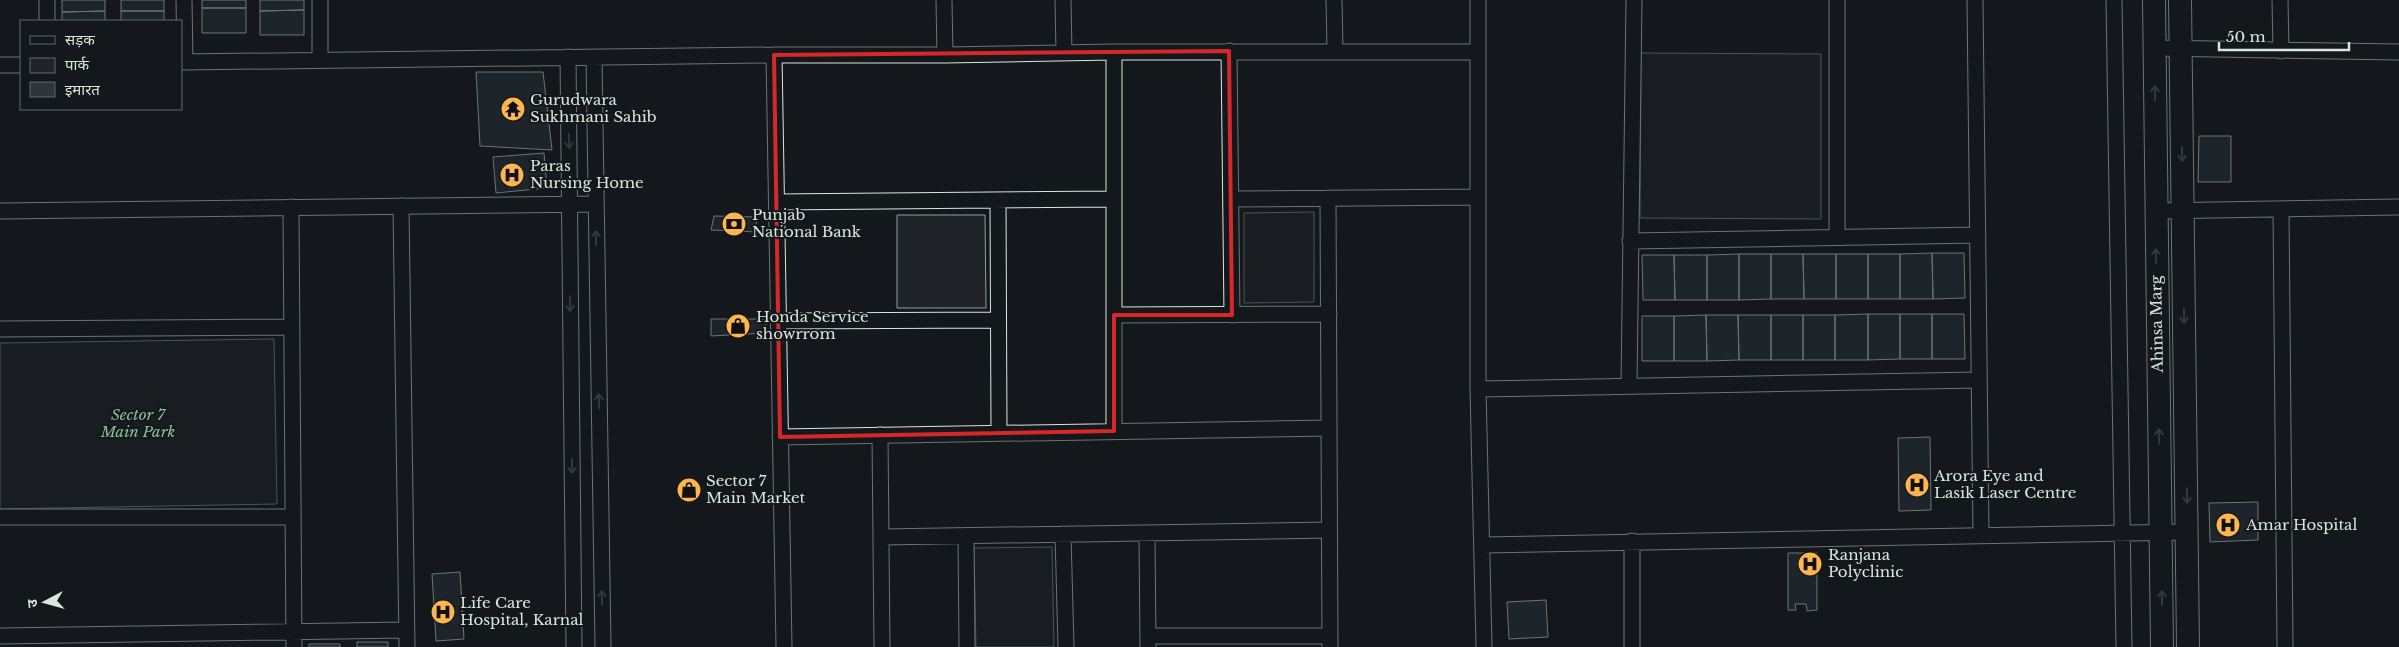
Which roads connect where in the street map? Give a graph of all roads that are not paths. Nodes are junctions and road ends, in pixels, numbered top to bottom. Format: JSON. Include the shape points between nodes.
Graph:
{"nodes":[{"id":1,"x":47,"y":0,"type":"edge"},
{"id":2,"x":184,"y":0,"type":"edge"},
{"id":3,"x":320,"y":0,"type":"edge"},
{"id":4,"x":944,"y":0,"type":"edge"},
{"id":5,"x":1063,"y":0,"type":"edge"},
{"id":6,"x":1334,"y":0,"type":"edge"},
{"id":7,"x":1478,"y":0,"type":"edge"},
{"id":8,"x":1634,"y":0,"type":"edge"},
{"id":9,"x":1837,"y":0,"type":"edge"},
{"id":10,"x":1975,"y":0,"type":"edge"},
{"id":11,"x":2114,"y":0,"type":"edge"},
{"id":12,"x":2154,"y":0,"type":"edge"},
{"id":13,"x":2180,"y":0,"type":"edge"},
{"id":14,"x":2280,"y":0,"type":"edge"},
{"id":15,"x":47,"y":20,"type":"edge"},
{"id":16,"x":2155,"y":48,"type":"junction"},
{"id":17,"x":2181,"y":48,"type":"junction"},
{"id":18,"x":2281,"y":50,"type":"junction"},
{"id":19,"x":1229,"y":51,"type":"junction"},
{"id":20,"x":1334,"y":51,"type":"junction"},
{"id":21,"x":1064,"y":52,"type":"junction"},
{"id":22,"x":1114,"y":52,"type":"junction"},
{"id":23,"x":1478,"y":52,"type":"junction"},
{"id":24,"x":2399,"y":52,"type":"edge"},
{"id":25,"x":774,"y":55,"type":"junction"},
{"id":26,"x":945,"y":55,"type":"junction"},
{"id":27,"x":594,"y":57,"type":"junction"},
{"id":28,"x":568,"y":58,"type":"junction"},
{"id":29,"x":320,"y":60,"type":"junction"},
{"id":30,"x":183,"y":62,"type":"edge"},
{"id":31,"x":20,"y":65,"type":"edge"},
{"id":32,"x":0,"y":66,"type":"edge"},
{"id":33,"x":1477,"y":197,"type":"junction"},
{"id":34,"x":1328,"y":198,"type":"junction"},
{"id":35,"x":1114,"y":199,"type":"junction"},
{"id":36,"x":1232,"y":199,"type":"junction"},
{"id":37,"x":998,"y":200,"type":"junction"},
{"id":38,"x":777,"y":202,"type":"junction"},
{"id":39,"x":596,"y":204,"type":"junction"},
{"id":40,"x":569,"y":205,"type":"junction"},
{"id":41,"x":401,"y":206,"type":"junction"},
{"id":42,"x":2399,"y":207,"type":"edge"},
{"id":43,"x":291,"y":208,"type":"junction"},
{"id":44,"x":2281,"y":209,"type":"junction"},
{"id":45,"x":0,"y":211,"type":"edge"},
{"id":46,"x":2155,"y":211,"type":"junction"},
{"id":47,"x":2182,"y":211,"type":"junction"},
{"id":48,"x":1978,"y":235,"type":"junction"},
{"id":49,"x":1837,"y":237,"type":"junction"},
{"id":50,"x":1630,"y":241,"type":"junction"},
{"id":51,"x":1328,"y":314,"type":"junction"},
{"id":52,"x":1114,"y":315,"type":"junction"},
{"id":53,"x":1232,"y":315,"type":"junction"},
{"id":54,"x":998,"y":320,"type":"junction"},
{"id":55,"x":779,"y":321,"type":"junction"},
{"id":56,"x":292,"y":326,"type":"junction"},
{"id":57,"x":0,"y":329,"type":"edge"},
{"id":58,"x":1979,"y":380,"type":"junction"},
{"id":59,"x":1629,"y":385,"type":"junction"},
{"id":60,"x":1478,"y":389,"type":"junction"},
{"id":61,"x":1329,"y":428,"type":"junction"},
{"id":62,"x":571,"y":432,"type":"junction"},
{"id":63,"x":1114,"y":432,"type":"junction"},
{"id":64,"x":599,"y":433,"type":"junction"},
{"id":65,"x":999,"y":433,"type":"junction"},
{"id":66,"x":880,"y":435,"type":"junction"},
{"id":67,"x":780,"y":437,"type":"junction"},
{"id":68,"x":0,"y":517,"type":"edge"},
{"id":69,"x":293,"y":517,"type":"junction"},
{"id":70,"x":1330,"y":530,"type":"junction"},
{"id":71,"x":2123,"y":532,"type":"junction"},
{"id":72,"x":2161,"y":532,"type":"junction"},
{"id":73,"x":2187,"y":532,"type":"junction"},
{"id":74,"x":1147,"y":533,"type":"junction"},
{"id":75,"x":1063,"y":534,"type":"junction"},
{"id":76,"x":966,"y":536,"type":"junction"},
{"id":77,"x":1981,"y":536,"type":"junction"},
{"id":78,"x":881,"y":537,"type":"junction"},
{"id":79,"x":1632,"y":541,"type":"junction"},
{"id":80,"x":1482,"y":545,"type":"junction"},
{"id":81,"x":406,"y":630,"type":"junction"},
{"id":82,"x":0,"y":636,"type":"edge"},
{"id":83,"x":294,"y":639,"type":"edge"},
{"id":84,"x":1148,"y":641,"type":"edge"},
{"id":85,"x":1230,"y":641,"type":"edge"},
{"id":86,"x":1330,"y":641,"type":"edge"},
{"id":87,"x":407,"y":647,"type":"edge"},
{"id":88,"x":574,"y":647,"type":"edge"},
{"id":89,"x":603,"y":647,"type":"edge"},
{"id":90,"x":784,"y":647,"type":"edge"},
{"id":91,"x":882,"y":647,"type":"edge"},
{"id":92,"x":967,"y":647,"type":"edge"},
{"id":93,"x":1066,"y":647,"type":"edge"},
{"id":94,"x":1484,"y":647,"type":"edge"},
{"id":95,"x":1632,"y":647,"type":"edge"},
{"id":96,"x":2124,"y":647,"type":"edge"},
{"id":97,"x":2162,"y":647,"type":"edge"},
{"id":98,"x":2188,"y":647,"type":"edge"},
{"id":99,"x":2285,"y":647,"type":"edge"}],
"edges":[{"from":1,"to":15,"type":"street"},
{"from":2,"to":30,"type":"street"},
{"from":3,"to":29,"type":"street"},
{"from":4,"to":26,"type":"street"},
{"from":5,"to":21,"type":"street"},
{"from":6,"to":20,"type":"street"},
{"from":7,"to":23,"type":"street"},
{"from":8,"to":50,"type":"street"},
{"from":9,"to":49,"type":"street"},
{"from":10,"to":48,"type":"street"},
{"from":11,"to":71,"type":"street"},
{"from":12,"to":16,"type":"street","name":"Ahinsa Marg"},
{"from":13,"to":17,"type":"street","name":"Ahinsa Marg"},
{"from":14,"to":18,"type":"street"},
{"from":16,"to":17,"type":"street"},
{"from":46,"to":16,"type":"street","name":"Ahinsa Marg","one_way":true},
{"from":17,"to":18,"type":"street"},
{"from":17,"to":47,"type":"street","name":"Ahinsa Marg","one_way":true},
{"from":18,"to":24,"type":"street"},
{"from":19,"to":20,"type":"street"},
{"from":19,"to":22,"type":"street"},
{"from":19,"to":36,"type":"street"},
{"from":20,"to":23,"type":"street"},
{"from":21,"to":22,"type":"street"},
{"from":21,"to":26,"type":"street"},
{"from":22,"to":35,"type":"street"},
{"from":23,"to":33,"type":"street"},
{"from":25,"to":26,"type":"street"},
{"from":25,"to":27,"type":"street"},
{"from":25,"to":38,"type":"street"},
{"from":27,"to":28,"type":"street"},
{"from":27,"to":39,"type":"street"},
{"from":28,"to":29,"type":"street"},
{"from":28,"to":40,"type":"street","one_way":true},
{"from":29,"to":30,"type":"street"},
{"from":31,"to":32,"type":"street"},
{"from":33,"to":34,"type":"street"},
{"from":33,"to":60,"type":"street"},
{"from":34,"to":36,"type":"street"},
{"from":34,"to":51,"type":"street"},
{"from":35,"to":37,"type":"street"},
{"from":35,"to":52,"type":"street"},
{"from":36,"to":53,"type":"street"},
{"from":37,"to":38,"type":"street"},
{"from":37,"to":54,"type":"street"},
{"from":38,"to":55,"type":"street"},
{"from":39,"to":40,"type":"street"},
{"from":64,"to":39,"type":"street","one_way":true},
{"from":40,"to":41,"type":"street"},
{"from":40,"to":62,"type":"street","one_way":true},
{"from":41,"to":43,"type":"street"},
{"from":41,"to":81,"type":"street"},
{"from":42,"to":44,"type":"street"},
{"from":43,"to":45,"type":"street"},
{"from":43,"to":56,"type":"street"},
{"from":44,"to":47,"type":"street"},
{"from":44,"to":99,"type":"street"},
{"from":46,"to":47,"type":"street"},
{"from":72,"to":46,"type":"street","name":"Ahinsa Marg","one_way":true},
{"from":47,"to":73,"type":"street","name":"Ahinsa Marg","one_way":true},
{"from":48,"to":49,"type":"street"},
{"from":48,"to":58,"type":"street"},
{"from":49,"to":50,"type":"street"},
{"from":50,"to":59,"type":"street"},
{"from":51,"to":53,"type":"street"},
{"from":51,"to":61,"type":"street"},
{"from":52,"to":53,"type":"street"},
{"from":52,"to":63,"type":"street"},
{"from":54,"to":55,"type":"street"},
{"from":54,"to":65,"type":"street"},
{"from":55,"to":67,"type":"street"},
{"from":56,"to":57,"type":"street"},
{"from":56,"to":69,"type":"street"},
{"from":58,"to":59,"type":"street"},
{"from":58,"to":77,"type":"street"},
{"from":59,"to":60,"type":"street"},
{"from":60,"to":80,"type":"street"},
{"from":61,"to":63,"type":"street"},
{"from":61,"to":70,"type":"street"},
{"from":62,"to":64,"type":"street"},
{"from":62,"to":88,"type":"street","one_way":true},
{"from":63,"to":65,"type":"street"},
{"from":89,"to":64,"type":"street","one_way":true},
{"from":65,"to":66,"type":"street"},
{"from":66,"to":67,"type":"street"},
{"from":66,"to":78,"type":"street"},
{"from":67,"to":90,"type":"street"},
{"from":68,"to":69,"type":"street"},
{"from":69,"to":83,"type":"street"},
{"from":70,"to":74,"type":"street"},
{"from":70,"to":86,"type":"street"},
{"from":71,"to":72,"type":"street"},
{"from":71,"to":77,"type":"street"},
{"from":71,"to":96,"type":"street"},
{"from":72,"to":73,"type":"street"},
{"from":97,"to":72,"type":"street","name":"Ahinsa Marg","one_way":true},
{"from":73,"to":98,"type":"street","name":"Ahinsa Marg"},
{"from":74,"to":75,"type":"street"},
{"from":74,"to":84,"type":"street"},
{"from":75,"to":76,"type":"street"},
{"from":75,"to":93,"type":"street"},
{"from":76,"to":78,"type":"street"},
{"from":76,"to":92,"type":"street"},
{"from":77,"to":79,"type":"street"},
{"from":78,"to":91,"type":"street"},
{"from":79,"to":80,"type":"street"},
{"from":79,"to":95,"type":"street"},
{"from":80,"to":94,"type":"street"},
{"from":81,"to":83,"type":"street"},
{"from":81,"to":87,"type":"street"},
{"from":82,"to":83,"type":"street"},
{"from":84,"to":85,"type":"street"},
{"from":85,"to":86,"type":"street"}]}
